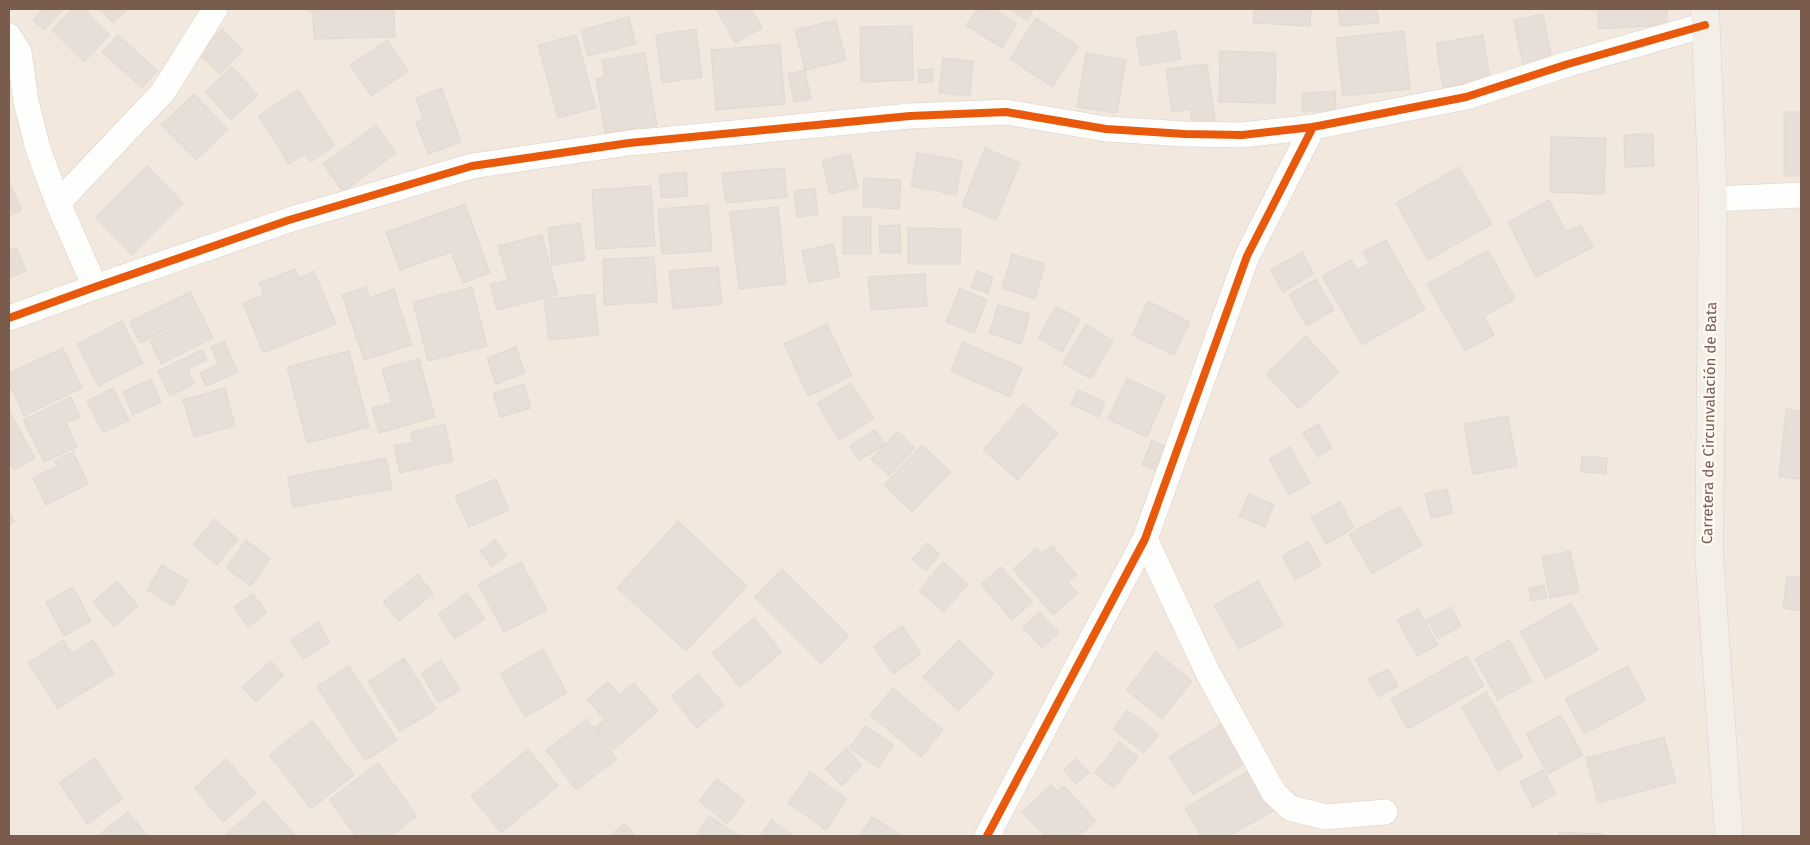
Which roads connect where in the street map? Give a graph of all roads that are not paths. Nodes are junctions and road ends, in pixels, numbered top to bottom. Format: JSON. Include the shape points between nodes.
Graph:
{"nodes":[{"id":1,"x":215,"y":9,"type":"edge"},
{"id":2,"x":1705,"y":17,"type":"edge"},
{"id":3,"x":9,"y":36,"type":"edge"},
{"id":4,"x":1313,"y":126,"type":"junction"},
{"id":5,"x":1801,"y":195,"type":"edge"},
{"id":6,"x":1713,"y":199,"type":"junction"},
{"id":7,"x":58,"y":202,"type":"junction"},
{"id":8,"x":95,"y":287,"type":"junction"},
{"id":9,"x":9,"y":318,"type":"edge"},
{"id":10,"x":1145,"y":539,"type":"junction"},
{"id":11,"x":1385,"y":812,"type":"dead end"},
{"id":12,"x":987,"y":836,"type":"edge"},
{"id":13,"x":1729,"y":836,"type":"edge"}],
"edges":[{"from":1,"to":7,"type":"street","via":[[163,92]]},
{"from":2,"to":4,"type":"street","via":[[1466,97]]},
{"from":2,"to":6,"type":"main road","name":"Carretera de Circunvalación de Bata"},
{"from":3,"to":7,"type":"street","via":[[20,52],[26,101],[38,149]]},
{"from":4,"to":8,"type":"street","via":[[1242,135],[1185,134],[1106,130],[1006,112],[910,116],[628,143],[472,166],[289,220]]},
{"from":4,"to":10,"type":"street","via":[[1247,256]]},
{"from":5,"to":6,"type":"street"},
{"from":6,"to":13,"type":"main road","name":"Carretera de Circunvalación de Bata","via":[[1709,553]]},
{"from":7,"to":8,"type":"street"},
{"from":8,"to":9,"type":"street"},
{"from":10,"to":11,"type":"street","via":[[1208,673],[1274,793],[1290,808],[1326,817]]},
{"from":10,"to":12,"type":"street"}]}
